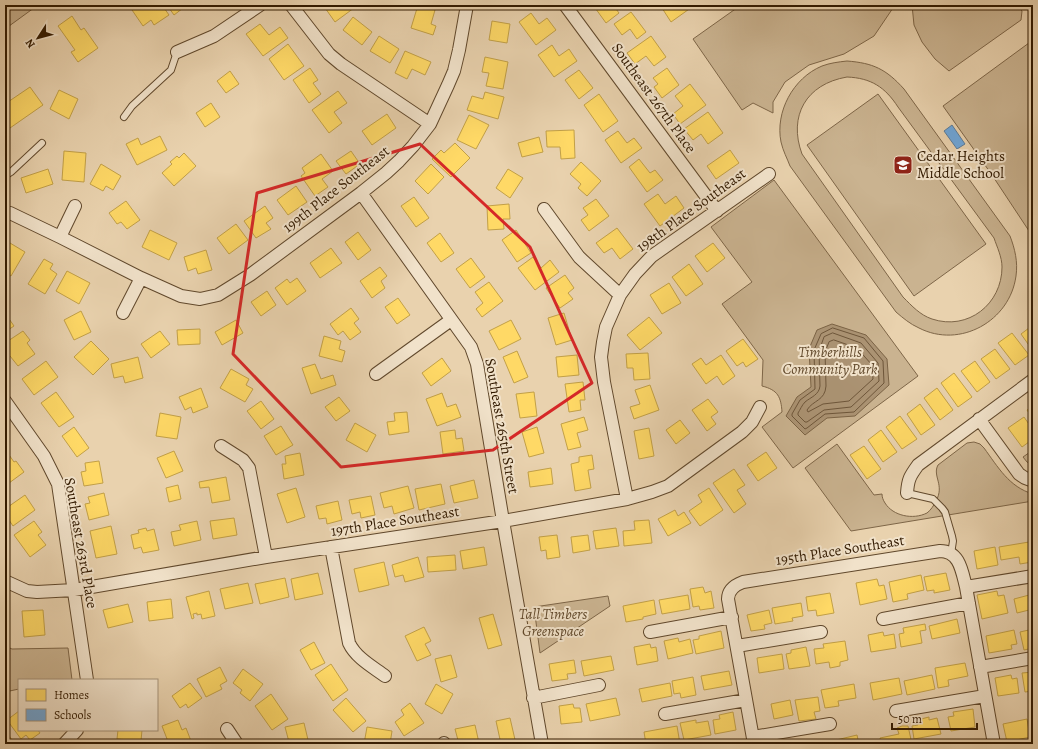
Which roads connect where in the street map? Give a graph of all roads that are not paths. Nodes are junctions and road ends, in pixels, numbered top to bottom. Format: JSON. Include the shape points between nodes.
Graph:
{"nodes":[{"id":1,"x":260,"y":5,"type":"edge"},
{"id":2,"x":291,"y":5,"type":"edge"},
{"id":3,"x":467,"y":5,"type":"edge"},
{"id":4,"x":565,"y":5,"type":"edge"},
{"id":5,"x":177,"y":52,"type":"joint"},
{"id":6,"x":124,"y":117,"type":"dead end"},
{"id":7,"x":430,"y":124,"type":"junction"},
{"id":8,"x":42,"y":143,"type":"dead end"},
{"id":9,"x":769,"y":174,"type":"dead end"},
{"id":10,"x":5,"y":176,"type":"edge"},
{"id":11,"x":362,"y":192,"type":"junction"},
{"id":12,"x":75,"y":206,"type":"dead end"},
{"id":13,"x":544,"y":209,"type":"dead end"},
{"id":14,"x":717,"y":210,"type":"junction"},
{"id":15,"x":5,"y":212,"type":"edge"},
{"id":16,"x":60,"y":237,"type":"junction"},
{"id":17,"x":141,"y":278,"type":"junction"},
{"id":18,"x":620,"y":295,"type":"junction"},
{"id":19,"x":123,"y":313,"type":"dead end"},
{"id":20,"x":451,"y":320,"type":"junction"},
{"id":21,"x":376,"y":374,"type":"dead end"},
{"id":22,"x":1033,"y":380,"type":"edge"},
{"id":23,"x":5,"y":401,"type":"edge"},
{"id":24,"x":760,"y":407,"type":"dead end"},
{"id":25,"x":979,"y":419,"type":"junction"},
{"id":26,"x":221,"y":446,"type":"dead end"},
{"id":27,"x":1033,"y":481,"type":"edge"},
{"id":28,"x":907,"y":493,"type":"joint"},
{"id":29,"x":627,"y":499,"type":"junction"},
{"id":30,"x":503,"y":521,"type":"junction"},
{"id":31,"x":331,"y":547,"type":"junction"},
{"id":32,"x":951,"y":554,"type":"junction"},
{"id":33,"x":266,"y":557,"type":"junction"},
{"id":34,"x":1033,"y":576,"type":"edge"},
{"id":35,"x":5,"y":581,"type":"edge"},
{"id":36,"x":966,"y":587,"type":"junction"},
{"id":37,"x":74,"y":590,"type":"junction"},
{"id":38,"x":969,"y":603,"type":"junction"},
{"id":39,"x":732,"y":618,"type":"junction"},
{"id":40,"x":883,"y":618,"type":"dead end"},
{"id":41,"x":650,"y":632,"type":"dead end"},
{"id":42,"x":821,"y":632,"type":"dead end"},
{"id":43,"x":737,"y":646,"type":"junction"},
{"id":44,"x":1033,"y":658,"type":"edge"},
{"id":45,"x":980,"y":667,"type":"junction"},
{"id":46,"x":385,"y":676,"type":"dead end"},
{"id":47,"x":87,"y":679,"type":"edge"},
{"id":48,"x":598,"y":686,"type":"dead end"},
{"id":49,"x":986,"y":696,"type":"junction"},
{"id":50,"x":534,"y":698,"type":"junction"},
{"id":51,"x":746,"y":700,"type":"junction"},
{"id":52,"x":896,"y":711,"type":"dead end"},
{"id":53,"x":665,"y":714,"type":"dead end"},
{"id":54,"x":830,"y":724,"type":"dead end"},
{"id":55,"x":227,"y":729,"type":"dead end"},
{"id":56,"x":76,"y":731,"type":"edge"},
{"id":57,"x":754,"y":741,"type":"edge"},
{"id":58,"x":64,"y":744,"type":"edge"},
{"id":59,"x":237,"y":744,"type":"edge"},
{"id":60,"x":542,"y":744,"type":"edge"},
{"id":61,"x":994,"y":744,"type":"edge"}],
"edges":[{"from":1,"to":5,"type":"street","via":[[214,36]]},
{"from":2,"to":7,"type":"street","via":[[341,64]]},
{"from":3,"to":7,"type":"street","name":"199th Place Southeast","via":[[454,71]]},
{"from":4,"to":14,"type":"street","name":"Southeast 267th Place"},
{"from":5,"to":6,"type":"lane","via":[[171,70],[132,106]]},
{"from":7,"to":11,"type":"street","name":"199th Place Southeast","via":[[399,161]]},
{"from":8,"to":10,"type":"lane"},
{"from":9,"to":14,"type":"street","name":"198th Place Southeast"},
{"from":11,"to":17,"type":"street","name":"199th Place Southeast","via":[[250,275],[218,295],[200,299],[181,296]]},
{"from":11,"to":20,"type":"street","name":"Southeast 265th Street"},
{"from":12,"to":16,"type":"street"},
{"from":13,"to":18,"type":"street","via":[[579,257]]},
{"from":14,"to":18,"type":"street","name":"198th Place Southeast","via":[[652,256]]},
{"from":15,"to":16,"type":"street","name":"199th Place Southeast"},
{"from":16,"to":17,"type":"street","name":"199th Place Southeast"},
{"from":17,"to":19,"type":"street"},
{"from":18,"to":29,"type":"street","name":"198th Place Southeast","via":[[606,327],[601,357]]},
{"from":20,"to":21,"type":"street"},
{"from":20,"to":30,"type":"street","name":"Southeast 265th Street","via":[[471,347],[478,364]]},
{"from":22,"to":25,"type":"street"},
{"from":23,"to":37,"type":"street","name":"Southeast 263rd Place","via":[[44,456],[58,484]]},
{"from":24,"to":29,"type":"street","name":"197th Place Southeast","via":[[752,422],[742,432],[668,486]]},
{"from":25,"to":27,"type":"street","via":[[1019,474]]},
{"from":25,"to":28,"type":"street","via":[[918,465],[910,477]]},
{"from":26,"to":33,"type":"street","via":[[243,460],[249,468]]},
{"from":28,"to":32,"type":"lane","via":[[933,499],[945,512],[953,542]]},
{"from":29,"to":30,"type":"street","name":"197th Place Southeast"},
{"from":30,"to":31,"type":"street","name":"197th Place Southeast"},
{"from":30,"to":50,"type":"street","name":"Southeast 265th Street"},
{"from":31,"to":33,"type":"street","name":"197th Place Southeast"},
{"from":31,"to":46,"type":"street","via":[[349,644],[359,657]]},
{"from":32,"to":36,"type":"street","via":[[960,564]]},
{"from":32,"to":39,"type":"street","name":"195th Place Southeast","via":[[940,551],[743,582],[734,587],[728,595]]},
{"from":33,"to":37,"type":"street","name":"197th Place Southeast"},
{"from":34,"to":36,"type":"street"},
{"from":35,"to":37,"type":"street","name":"197th Place Southeast","via":[[27,591]]},
{"from":36,"to":38,"type":"street"},
{"from":37,"to":47,"type":"street","name":"Southeast 263rd Place"},
{"from":38,"to":40,"type":"street"},
{"from":38,"to":45,"type":"street"},
{"from":39,"to":41,"type":"street"},
{"from":39,"to":43,"type":"street"},
{"from":42,"to":43,"type":"street"},
{"from":43,"to":51,"type":"street"},
{"from":44,"to":45,"type":"street"},
{"from":45,"to":49,"type":"street"},
{"from":48,"to":50,"type":"street"},
{"from":49,"to":52,"type":"street"},
{"from":49,"to":61,"type":"street"},
{"from":50,"to":60,"type":"street","name":"Southeast 265th Street"},
{"from":51,"to":53,"type":"street"},
{"from":51,"to":57,"type":"street"},
{"from":54,"to":57,"type":"street"},
{"from":55,"to":59,"type":"street"},
{"from":56,"to":58,"type":"street"}]}
